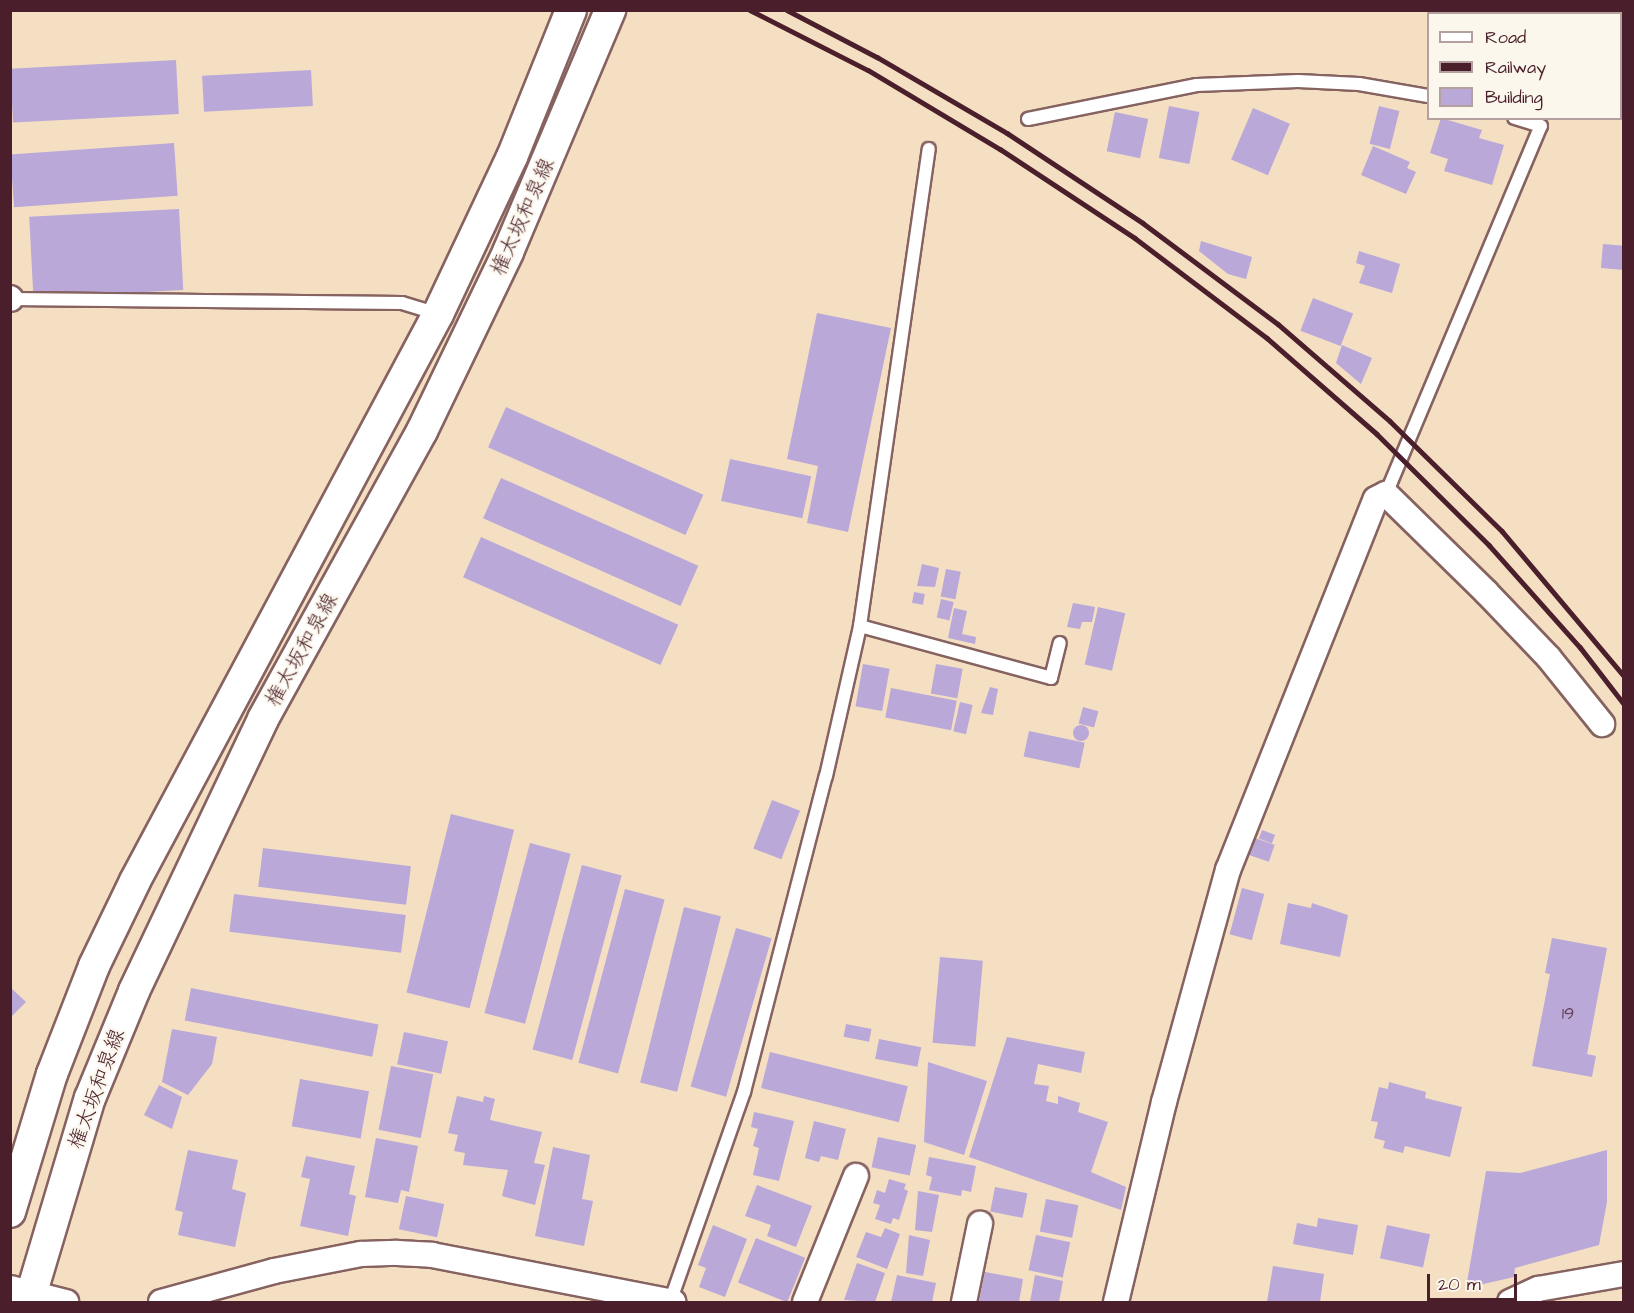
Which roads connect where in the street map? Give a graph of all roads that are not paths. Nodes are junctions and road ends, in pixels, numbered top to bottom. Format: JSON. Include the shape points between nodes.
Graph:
{"nodes":[{"id":1,"x":571,"y":10,"type":"edge"},
{"id":2,"x":610,"y":10,"type":"edge"},
{"id":3,"x":1427,"y":96,"type":"edge"},
{"id":4,"x":1028,"y":119,"type":"dead end"},
{"id":5,"x":1521,"y":120,"type":"edge"},
{"id":6,"x":929,"y":149,"type":"dead end"},
{"id":7,"x":11,"y":299,"type":"edge"},
{"id":8,"x":438,"y":315,"type":"junction"},
{"id":9,"x":1386,"y":494,"type":"junction"},
{"id":10,"x":860,"y":626,"type":"junction"},
{"id":11,"x":1060,"y":643,"type":"dead end"},
{"id":12,"x":1602,"y":723,"type":"dead end"},
{"id":13,"x":856,"y":1176,"type":"dead end"},
{"id":14,"x":10,"y":1212,"type":"edge"},
{"id":15,"x":980,"y":1224,"type":"dead end"},
{"id":16,"x":1623,"y":1274,"type":"edge"},
{"id":17,"x":23,"y":1295,"type":"edge"},
{"id":18,"x":66,"y":1302,"type":"edge"},
{"id":19,"x":161,"y":1302,"type":"edge"},
{"id":20,"x":671,"y":1302,"type":"edge"},
{"id":21,"x":805,"y":1302,"type":"edge"},
{"id":22,"x":964,"y":1302,"type":"edge"},
{"id":23,"x":1116,"y":1302,"type":"edge"},
{"id":24,"x":1510,"y":1302,"type":"edge"}],
"edges":[{"from":1,"to":8,"type":"street","name":"権太坂和泉線","via":[[512,157]]},
{"from":2,"to":17,"type":"street","name":"権太坂和泉線","via":[[513,242],[422,431],[263,719],[138,980],[90,1098]]},
{"from":3,"to":4,"type":"lane","via":[[1359,84],[1308,81],[1197,85]]},
{"from":5,"to":9,"type":"lane","via":[[1541,126]]},
{"from":6,"to":10,"type":"lane"},
{"from":7,"to":8,"type":"lane","via":[[402,303]]},
{"from":8,"to":14,"type":"street","name":"権太坂和泉線","via":[[135,881],[94,966],[52,1074]]},
{"from":9,"to":12,"type":"street","via":[[1549,658]]},
{"from":9,"to":23,"type":"street","via":[[1376,500],[1339,585],[1228,870],[1152,1148]]},
{"from":10,"to":11,"type":"lane","via":[[1051,678]]},
{"from":10,"to":20,"type":"lane","via":[[826,776],[744,1092]]},
{"from":13,"to":21,"type":"street"},
{"from":15,"to":22,"type":"street"},
{"from":16,"to":24,"type":"street","via":[[1538,1289]]},
{"from":17,"to":18,"type":"street"},
{"from":19,"to":20,"type":"street","via":[[274,1271],[361,1254],[397,1253],[432,1255]]}]}
